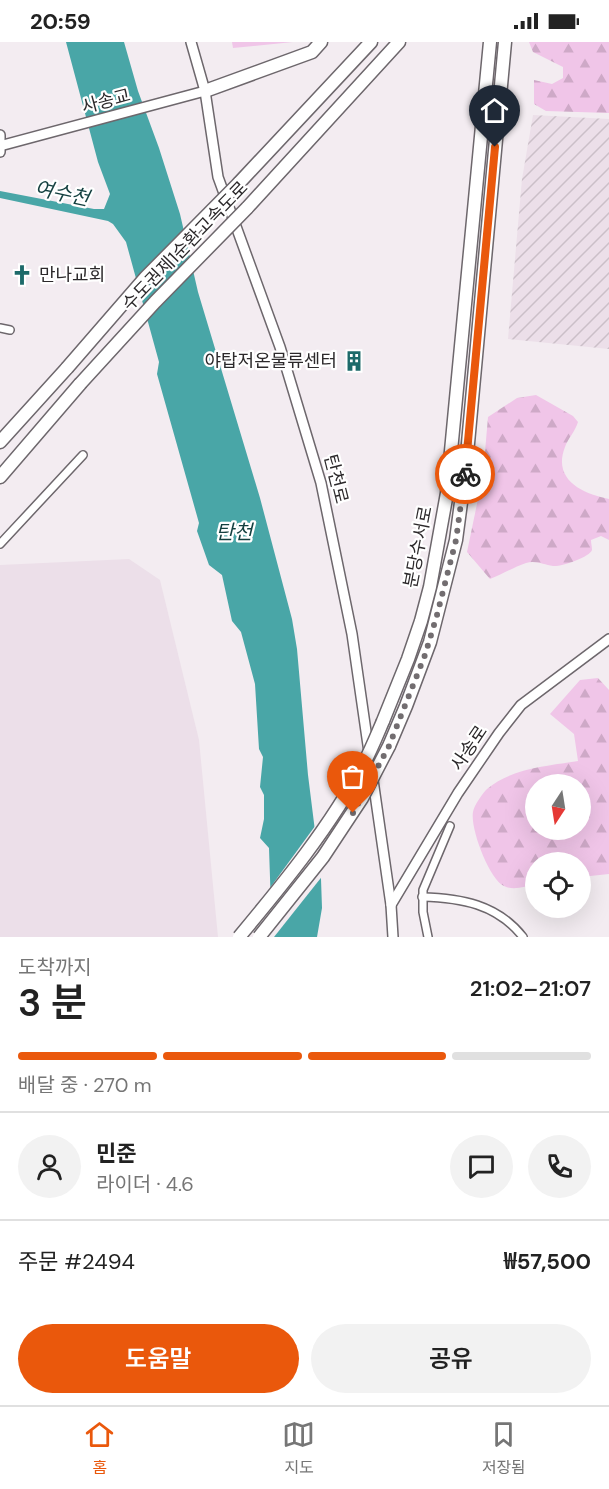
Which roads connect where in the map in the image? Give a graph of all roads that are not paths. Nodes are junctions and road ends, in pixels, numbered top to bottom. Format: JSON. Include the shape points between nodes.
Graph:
{"nodes":[{"id":1,"x":191,"y":42,"type":"edge"},
{"id":2,"x":321,"y":42,"type":"edge"},
{"id":3,"x":371,"y":42,"type":"edge"},
{"id":4,"x":399,"y":42,"type":"edge"},
{"id":5,"x":490,"y":42,"type":"edge"},
{"id":6,"x":505,"y":42,"type":"edge"},
{"id":7,"x":205,"y":91,"type":"junction"},
{"id":8,"x":0,"y":135,"type":"edge"},
{"id":9,"x":0,"y":148,"type":"edge"},
{"id":10,"x":0,"y":328,"type":"edge"},
{"id":11,"x":10,"y":330,"type":"dead end"},
{"id":12,"x":0,"y":442,"type":"edge"},
{"id":13,"x":83,"y":455,"type":"dead end"},
{"id":14,"x":0,"y":477,"type":"edge"},
{"id":15,"x":0,"y":544,"type":"edge"},
{"id":16,"x":609,"y":639,"type":"edge"},
{"id":17,"x":450,"y":826,"type":"dead end"},
{"id":18,"x":422,"y":897,"type":"junction"},
{"id":19,"x":391,"y":905,"type":"junction"},
{"id":20,"x":239,"y":937,"type":"edge"},
{"id":21,"x":260,"y":937,"type":"edge"},
{"id":22,"x":393,"y":937,"type":"edge"},
{"id":23,"x":428,"y":937,"type":"edge"},
{"id":24,"x":523,"y":937,"type":"edge"}],
"edges":[{"from":1,"to":7,"type":"main road","name":"탄천로"},
{"from":2,"to":7,"type":"highway","via":[[312,52]]},
{"from":3,"to":12,"type":"highway","name":"수도권제1순환고속도로","bridge":true,"via":[[146,278]]},
{"from":4,"to":14,"type":"highway","name":"수도권제1순환고속도로","bridge":true,"via":[[155,302]]},
{"from":5,"to":20,"type":"highway","name":"분당수서로","bridge":true,"via":[[447,493],[421,621],[364,764],[328,821]]},
{"from":6,"to":21,"type":"highway","name":"분당수서로","bridge":true,"via":[[466,465],[456,540],[430,642],[389,746],[362,798],[330,848]]},
{"from":7,"to":9,"type":"main road","name":"사송교"},
{"from":7,"to":19,"type":"main road","name":"탄천로","via":[[218,177],[279,347],[321,483],[352,634]]},
{"from":8,"to":9,"type":"main road"},
{"from":10,"to":11,"type":"street"},
{"from":13,"to":15,"type":"street"},
{"from":16,"to":19,"type":"main road","name":"사송로","via":[[521,705],[458,793]]},
{"from":17,"to":18,"type":"street"},
{"from":18,"to":23,"type":"street"},
{"from":18,"to":24,"type":"street","via":[[472,902],[509,922]]},
{"from":19,"to":22,"type":"main road","name":"탄천로"}]}
